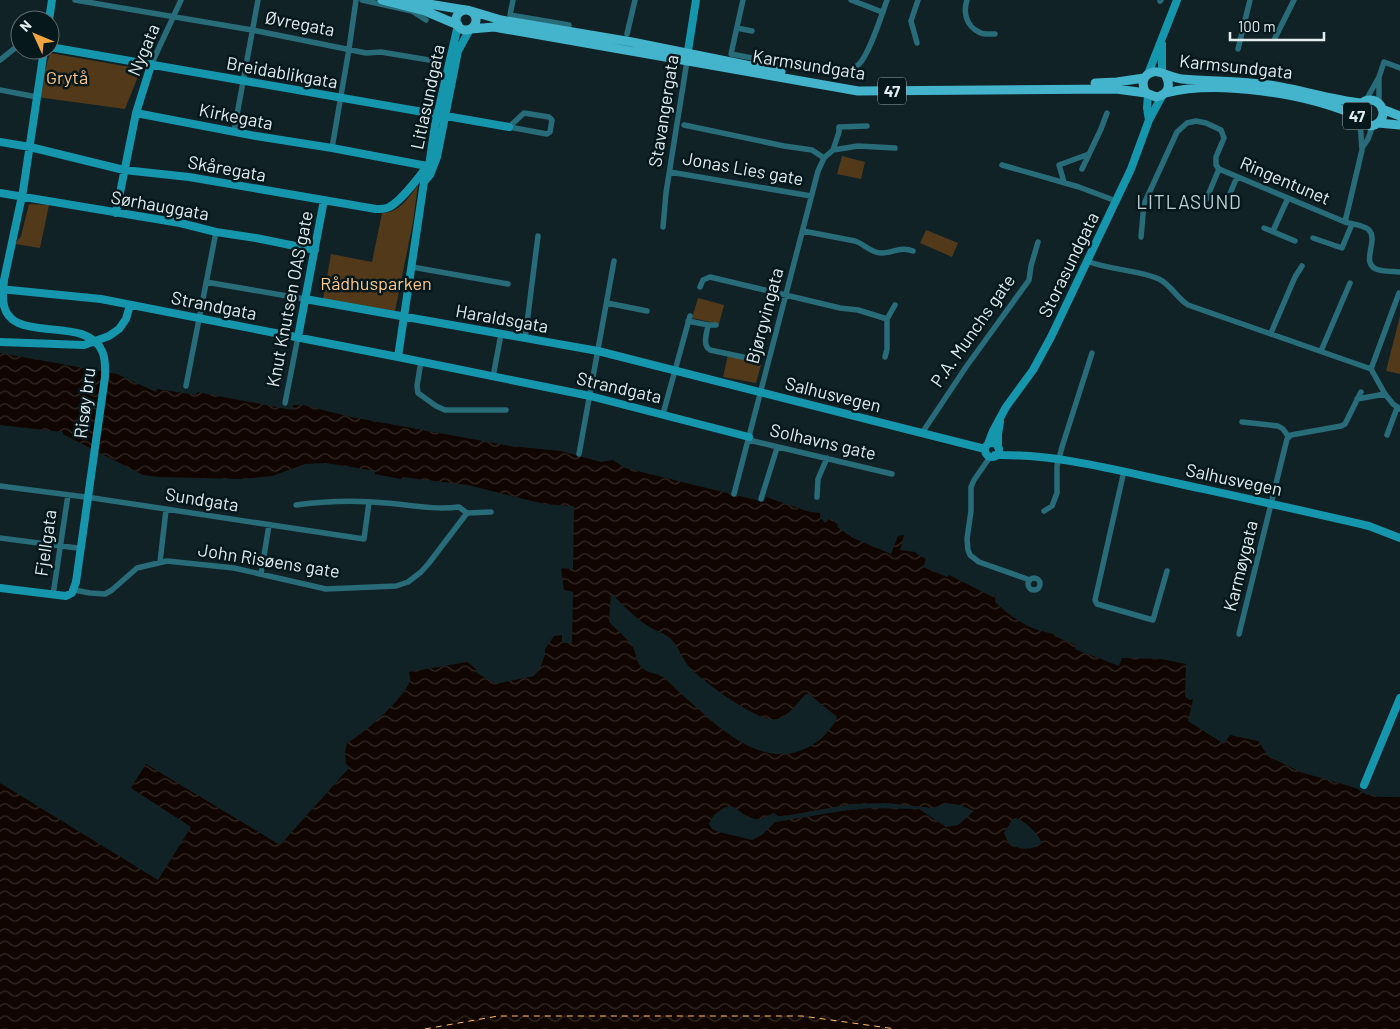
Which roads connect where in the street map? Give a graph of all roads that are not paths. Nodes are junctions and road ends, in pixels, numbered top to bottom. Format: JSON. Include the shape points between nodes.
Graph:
{"nodes":[{"id":1,"x":75,"y":0,"type":"edge"},
{"id":2,"x":181,"y":0,"type":"edge"},
{"id":3,"x":258,"y":0,"type":"edge"},
{"id":4,"x":356,"y":0,"type":"edge"},
{"id":5,"x":362,"y":0,"type":"edge"},
{"id":6,"x":382,"y":0,"type":"edge"},
{"id":7,"x":405,"y":0,"type":"edge"},
{"id":8,"x":513,"y":0,"type":"edge"},
{"id":9,"x":634,"y":0,"type":"edge"},
{"id":10,"x":696,"y":0,"type":"edge"},
{"id":11,"x":743,"y":0,"type":"edge"},
{"id":12,"x":851,"y":0,"type":"edge"},
{"id":13,"x":886,"y":0,"type":"edge"},
{"id":14,"x":918,"y":0,"type":"edge"},
{"id":15,"x":967,"y":0,"type":"edge"},
{"id":16,"x":1177,"y":0,"type":"edge"},
{"id":17,"x":1250,"y":0,"type":"edge"},
{"id":18,"x":1294,"y":0,"type":"edge"},
{"id":19,"x":396,"y":2,"type":"edge"},
{"id":20,"x":468,"y":10,"type":"junction"},
{"id":21,"x":882,"y":12,"type":"junction"},
{"id":22,"x":174,"y":17,"type":"junction"},
{"id":23,"x":426,"y":20,"type":"dead end"},
{"id":24,"x":458,"y":25,"type":"junction"},
{"id":25,"x":569,"y":25,"type":"dead end"},
{"id":26,"x":737,"y":28,"type":"junction"},
{"id":27,"x":471,"y":29,"type":"junction"},
{"id":28,"x":252,"y":30,"type":"junction"},
{"id":29,"x":752,"y":31,"type":"dead end"},
{"id":30,"x":627,"y":34,"type":"dead end"},
{"id":31,"x":995,"y":34,"type":"dead end"},
{"id":32,"x":1275,"y":38,"type":"dead end"},
{"id":33,"x":1162,"y":40,"type":"junction"},
{"id":34,"x":916,"y":43,"type":"dead end"},
{"id":35,"x":60,"y":49,"type":"edge"},
{"id":36,"x":1238,"y":49,"type":"dead end"},
{"id":37,"x":349,"y":50,"type":"junction"},
{"id":38,"x":10,"y":52,"type":"edge"},
{"id":39,"x":687,"y":57,"type":"junction"},
{"id":40,"x":0,"y":60,"type":"edge"},
{"id":41,"x":43,"y":60,"type":"edge"},
{"id":42,"x":429,"y":60,"type":"dead end"},
{"id":43,"x":151,"y":65,"type":"junction"},
{"id":44,"x":1400,"y":68,"type":"edge"},
{"id":45,"x":1164,"y":74,"type":"junction"},
{"id":46,"x":1146,"y":76,"type":"junction"},
{"id":47,"x":1379,"y":77,"type":"junction"},
{"id":48,"x":243,"y":81,"type":"junction"},
{"id":49,"x":0,"y":90,"type":"edge"},
{"id":50,"x":1147,"y":94,"type":"junction"},
{"id":51,"x":1164,"y":94,"type":"junction"},
{"id":52,"x":37,"y":97,"type":"junction"},
{"id":53,"x":341,"y":98,"type":"junction"},
{"id":54,"x":1363,"y":102,"type":"junction"},
{"id":55,"x":1381,"y":107,"type":"junction"},
{"id":56,"x":1107,"y":112,"type":"dead end"},
{"id":57,"x":136,"y":114,"type":"junction"},
{"id":58,"x":441,"y":115,"type":"junction"},
{"id":59,"x":1400,"y":116,"type":"edge"},
{"id":60,"x":1358,"y":119,"type":"junction"},
{"id":61,"x":1149,"y":120,"type":"junction"},
{"id":62,"x":1376,"y":124,"type":"junction"},
{"id":63,"x":684,"y":125,"type":"dead end"},
{"id":64,"x":1400,"y":125,"type":"edge"},
{"id":65,"x":867,"y":126,"type":"dead end"},
{"id":66,"x":509,"y":127,"type":"junction"},
{"id":67,"x":234,"y":131,"type":"junction"},
{"id":68,"x":0,"y":142,"type":"edge"},
{"id":69,"x":30,"y":147,"type":"junction"},
{"id":70,"x":332,"y":148,"type":"junction"},
{"id":71,"x":437,"y":148,"type":"junction"},
{"id":72,"x":895,"y":148,"type":"dead end"},
{"id":73,"x":1362,"y":148,"type":"junction"},
{"id":74,"x":833,"y":150,"type":"junction"},
{"id":75,"x":1089,"y":154,"type":"junction"},
{"id":76,"x":824,"y":158,"type":"junction"},
{"id":77,"x":427,"y":165,"type":"junction"},
{"id":78,"x":1002,"y":165,"type":"dead end"},
{"id":79,"x":1217,"y":167,"type":"junction"},
{"id":80,"x":1082,"y":169,"type":"dead end"},
{"id":81,"x":124,"y":170,"type":"junction"},
{"id":82,"x":670,"y":172,"type":"junction"},
{"id":83,"x":1237,"y":176,"type":"junction"},
{"id":84,"x":424,"y":182,"type":"junction"},
{"id":85,"x":1064,"y":182,"type":"junction"},
{"id":86,"x":0,"y":193,"type":"edge"},
{"id":87,"x":811,"y":196,"type":"junction"},
{"id":88,"x":22,"y":197,"type":"junction"},
{"id":89,"x":1288,"y":198,"type":"junction"},
{"id":90,"x":324,"y":200,"type":"junction"},
{"id":91,"x":1206,"y":200,"type":"dead end"},
{"id":92,"x":1116,"y":201,"type":"junction"},
{"id":93,"x":1226,"y":203,"type":"dead end"},
{"id":94,"x":116,"y":213,"type":"junction"},
{"id":95,"x":1345,"y":222,"type":"junction"},
{"id":96,"x":1352,"y":224,"type":"junction"},
{"id":97,"x":664,"y":227,"type":"dead end"},
{"id":98,"x":1264,"y":228,"type":"dead end"},
{"id":99,"x":803,"y":231,"type":"junction"},
{"id":100,"x":1273,"y":231,"type":"junction"},
{"id":101,"x":216,"y":232,"type":"junction"},
{"id":102,"x":538,"y":236,"type":"dead end"},
{"id":103,"x":1141,"y":237,"type":"dead end"},
{"id":104,"x":1312,"y":238,"type":"dead end"},
{"id":105,"x":1295,"y":241,"type":"dead end"},
{"id":106,"x":1038,"y":242,"type":"dead end"},
{"id":107,"x":314,"y":250,"type":"junction"},
{"id":108,"x":913,"y":251,"type":"dead end"},
{"id":109,"x":614,"y":261,"type":"dead end"},
{"id":110,"x":1087,"y":261,"type":"junction"},
{"id":111,"x":1302,"y":266,"type":"dead end"},
{"id":112,"x":412,"y":267,"type":"junction"},
{"id":113,"x":1400,"y":272,"type":"edge"},
{"id":114,"x":206,"y":282,"type":"junction"},
{"id":115,"x":1350,"y":283,"type":"dead end"},
{"id":116,"x":508,"y":284,"type":"dead end"},
{"id":117,"x":700,"y":287,"type":"dead end"},
{"id":118,"x":2,"y":292,"type":"edge"},
{"id":119,"x":1399,"y":293,"type":"edge"},
{"id":120,"x":786,"y":294,"type":"junction"},
{"id":121,"x":305,"y":299,"type":"junction"},
{"id":122,"x":607,"y":303,"type":"junction"},
{"id":123,"x":130,"y":305,"type":"junction"},
{"id":124,"x":895,"y":305,"type":"dead end"},
{"id":125,"x":648,"y":311,"type":"dead end"},
{"id":126,"x":404,"y":316,"type":"junction"},
{"id":127,"x":199,"y":318,"type":"junction"},
{"id":128,"x":887,"y":319,"type":"junction"},
{"id":129,"x":708,"y":325,"type":"junction"},
{"id":130,"x":716,"y":325,"type":"dead end"},
{"id":131,"x":1271,"y":333,"type":"junction"},
{"id":132,"x":501,"y":334,"type":"junction"},
{"id":133,"x":298,"y":337,"type":"junction"},
{"id":134,"x":525,"y":339,"type":"junction"},
{"id":135,"x":0,"y":342,"type":"edge"},
{"id":136,"x":598,"y":351,"type":"junction"},
{"id":137,"x":1320,"y":351,"type":"junction"},
{"id":138,"x":1092,"y":353,"type":"dead end"},
{"id":139,"x":398,"y":357,"type":"junction"},
{"id":140,"x":885,"y":357,"type":"dead end"},
{"id":141,"x":752,"y":360,"type":"dead end"},
{"id":142,"x":421,"y":362,"type":"junction"},
{"id":143,"x":1371,"y":369,"type":"junction"},
{"id":144,"x":674,"y":370,"type":"junction"},
{"id":145,"x":493,"y":376,"type":"junction"},
{"id":146,"x":186,"y":386,"type":"dead end"},
{"id":147,"x":760,"y":392,"type":"junction"},
{"id":148,"x":1360,"y":392,"type":"dead end"},
{"id":149,"x":1385,"y":394,"type":"junction"},
{"id":150,"x":590,"y":396,"type":"junction"},
{"id":151,"x":1357,"y":400,"type":"junction"},
{"id":152,"x":285,"y":403,"type":"dead end"},
{"id":153,"x":1399,"y":408,"type":"edge"},
{"id":154,"x":506,"y":410,"type":"dead end"},
{"id":155,"x":663,"y":414,"type":"junction"},
{"id":156,"x":1002,"y":416,"type":"junction"},
{"id":157,"x":1242,"y":422,"type":"dead end"},
{"id":158,"x":922,"y":433,"type":"junction"},
{"id":159,"x":1387,"y":435,"type":"dead end"},
{"id":160,"x":1288,"y":436,"type":"junction"},
{"id":161,"x":749,"y":438,"type":"junction"},
{"id":162,"x":986,"y":446,"type":"junction"},
{"id":163,"x":777,"y":448,"type":"junction"},
{"id":164,"x":995,"y":452,"type":"junction"},
{"id":165,"x":579,"y":454,"type":"dead end"},
{"id":166,"x":827,"y":458,"type":"junction"},
{"id":167,"x":1059,"y":458,"type":"junction"},
{"id":168,"x":1124,"y":471,"type":"junction"},
{"id":169,"x":892,"y":474,"type":"dead end"},
{"id":170,"x":0,"y":486,"type":"edge"},
{"id":171,"x":734,"y":494,"type":"dead end"},
{"id":172,"x":68,"y":495,"type":"junction"},
{"id":173,"x":817,"y":497,"type":"dead end"},
{"id":174,"x":761,"y":500,"type":"dead end"},
{"id":175,"x":369,"y":502,"type":"junction"},
{"id":176,"x":296,"y":504,"type":"dead end"},
{"id":177,"x":1271,"y":504,"type":"junction"},
{"id":178,"x":166,"y":510,"type":"junction"},
{"id":179,"x":1044,"y":511,"type":"dead end"},
{"id":180,"x":491,"y":512,"type":"dead end"},
{"id":181,"x":466,"y":513,"type":"junction"},
{"id":182,"x":269,"y":525,"type":"junction"},
{"id":183,"x":0,"y":538,"type":"edge"},
{"id":184,"x":1400,"y":538,"type":"edge"},
{"id":185,"x":61,"y":546,"type":"junction"},
{"id":186,"x":77,"y":548,"type":"dead end"},
{"id":187,"x":160,"y":562,"type":"junction"},
{"id":188,"x":1167,"y":571,"type":"dead end"},
{"id":189,"x":261,"y":574,"type":"junction"},
{"id":190,"x":1030,"y":580,"type":"dead end"},
{"id":191,"x":75,"y":586,"type":"junction"},
{"id":192,"x":0,"y":588,"type":"edge"},
{"id":193,"x":54,"y":595,"type":"junction"},
{"id":194,"x":1239,"y":634,"type":"dead end"},
{"id":195,"x":1400,"y":698,"type":"edge"},
{"id":196,"x":1364,"y":785,"type":"dead end"}],
"edges":[{"from":1,"to":22,"type":"street","name":"Øvregata"},
{"from":2,"to":22,"type":"street","name":"Nygata"},
{"from":3,"to":28,"type":"street"},
{"from":4,"to":37,"type":"street"},
{"from":5,"to":23,"type":"street","via":[[412,11]]},
{"from":6,"to":19,"type":"main road","number":"47"},
{"from":7,"to":20,"type":"main road","name":"Karmsundgata","number":"47"},
{"from":8,"to":25,"type":"street","via":[[510,15]]},
{"from":9,"to":30,"type":"street"},
{"from":10,"to":39,"type":"street","name":"Stavangergata"},
{"from":11,"to":26,"type":"street"},
{"from":12,"to":21,"type":"street"},
{"from":13,"to":21,"type":"street"},
{"from":14,"to":34,"type":"street","via":[[911,21]]},
{"from":15,"to":31,"type":"street","via":[[965,16],[970,25],[979,33]]},
{"from":16,"to":33,"type":"street"},
{"from":17,"to":36,"type":"street"},
{"from":18,"to":32,"type":"street"},
{"from":19,"to":24,"type":"main road","number":"47"},
{"from":20,"to":24,"type":"main road","via":[[458,14]]},
{"from":20,"to":27,"type":"main road","via":[[474,13],[476,20]]},
{"from":20,"to":39,"type":"main road","name":"Karmsundgata","number":"47","via":[[501,20],[632,42]]},
{"from":21,"to":26,"type":"street","via":[[862,62],[836,74],[731,54]]},
{"from":22,"to":28,"type":"street","name":"Øvregata"},
{"from":22,"to":43,"type":"street","name":"Nygata"},
{"from":24,"to":27,"type":"main road","number":"47","via":[[463,30]]},
{"from":24,"to":58,"type":"street","name":"Litlasundgata"},
{"from":26,"to":29,"type":"street"},
{"from":27,"to":39,"type":"main road","name":"Karmsundgata","number":"47","via":[[494,26]]},
{"from":27,"to":58,"type":"street","name":"Litlasundgata","via":[[458,51]]},
{"from":28,"to":37,"type":"street","name":"Øvregata"},
{"from":28,"to":48,"type":"street"},
{"from":33,"to":45,"type":"street"},
{"from":33,"to":46,"type":"street"},
{"from":35,"to":43,"type":"street","name":"Breidablikgata"},
{"from":37,"to":42,"type":"street","name":"Øvregata"},
{"from":37,"to":53,"type":"street"},
{"from":38,"to":40,"type":"street"},
{"from":39,"to":46,"type":"main road","name":"Karmsundgata","number":"47","via":[[864,86],[1096,83]]},
{"from":39,"to":50,"type":"main road","name":"Karmsundgata","number":"47","via":[[858,91],[1108,89]]},
{"from":39,"to":82,"type":"street","name":"Stavangergata"},
{"from":41,"to":52,"type":"street"},
{"from":43,"to":48,"type":"street","name":"Breidablikgata"},
{"from":43,"to":57,"type":"street","name":"Nygata"},
{"from":44,"to":47,"type":"street","via":[[1384,62]]},
{"from":45,"to":46,"type":"main road","number":"47","via":[[1156,71]]},
{"from":45,"to":51,"type":"main road","via":[[1169,84]]},
{"from":45,"to":54,"type":"main road","name":"Karmsundgata","number":"47","via":[[1179,79],[1263,84]]},
{"from":46,"to":50,"type":"main road","via":[[1143,86]]},
{"from":47,"to":54,"type":"street"},
{"from":47,"to":55,"type":"street"},
{"from":48,"to":53,"type":"street","name":"Breidablikgata"},
{"from":48,"to":67,"type":"street"},
{"from":49,"to":52,"type":"street"},
{"from":50,"to":51,"type":"main road","number":"47","via":[[1156,97]]},
{"from":50,"to":61,"type":"street","name":"Storasundgata"},
{"from":51,"to":60,"type":"main road","name":"Karmsundgata","number":"47","via":[[1194,87],[1263,91],[1340,109]]},
{"from":51,"to":61,"type":"street","name":"Storasundgata"},
{"from":52,"to":69,"type":"street"},
{"from":53,"to":58,"type":"street","name":"Breidablikgata"},
{"from":53,"to":70,"type":"street"},
{"from":54,"to":55,"type":"main road","number":"47","via":[[1373,100]]},
{"from":54,"to":60,"type":"main road","number":"47","via":[[1357,109]]},
{"from":55,"to":59,"type":"main road","number":"47"},
{"from":55,"to":62,"type":"main road","number":"47","via":[[1382,118]]},
{"from":56,"to":75,"type":"street"},
{"from":57,"to":67,"type":"street","name":"Kirkegata"},
{"from":57,"to":81,"type":"street","name":"Nygata"},
{"from":58,"to":66,"type":"street","name":"Breidablikgata"},
{"from":58,"to":71,"type":"street","name":"Litlasundgata"},
{"from":58,"to":77,"type":"street","name":"Litlasundgata"},
{"from":60,"to":62,"type":"main road","number":"47","via":[[1366,126]]},
{"from":60,"to":73,"type":"street","name":"Ringentunet"},
{"from":61,"to":92,"type":"street","name":"Storasundgata","via":[[1138,154]]},
{"from":62,"to":64,"type":"main road","number":"47"},
{"from":62,"to":73,"type":"street","name":"Ringentunet"},
{"from":63,"to":76,"type":"street","via":[[812,150]]},
{"from":65,"to":74,"type":"street","via":[[839,127]]},
{"from":66,"to":66,"type":"street","name":"Breidablikgata","via":[[547,134],[552,120],[524,113]]},
{"from":67,"to":70,"type":"street","name":"Kirkegata"},
{"from":68,"to":69,"type":"street","name":"Skåregata"},
{"from":69,"to":81,"type":"street","name":"Skåregata"},
{"from":69,"to":88,"type":"street"},
{"from":70,"to":77,"type":"street","name":"Kirkegata"},
{"from":71,"to":77,"type":"street","name":"Litlasundgata"},
{"from":71,"to":84,"type":"street","name":"Litlasundgata","via":[[434,163]]},
{"from":72,"to":74,"type":"street","via":[[858,146]]},
{"from":73,"to":95,"type":"street","name":"Ringentunet"},
{"from":74,"to":76,"type":"street","name":"Bjørgvingata"},
{"from":75,"to":80,"type":"street"},
{"from":75,"to":85,"type":"street","via":[[1059,165]]},
{"from":76,"to":87,"type":"street","name":"Bjørgvingata"},
{"from":77,"to":84,"type":"street","name":"Litlasundgata"},
{"from":77,"to":90,"type":"street","name":"Skåregata","via":[[388,208]]},
{"from":78,"to":85,"type":"street"},
{"from":79,"to":83,"type":"street","name":"Ringentunet"},
{"from":79,"to":91,"type":"street"},
{"from":79,"to":103,"type":"street","via":[[1216,157],[1224,138],[1221,130],[1206,123],[1187,123],[1177,132],[1144,204]]},
{"from":81,"to":90,"type":"street","name":"Skåregata","via":[[189,177]]},
{"from":81,"to":94,"type":"street","name":"Nygata"},
{"from":82,"to":87,"type":"street","name":"Jonas Lies gate"},
{"from":82,"to":97,"type":"street","name":"Stavangergata"},
{"from":83,"to":89,"type":"street","name":"Ringentunet"},
{"from":83,"to":93,"type":"street"},
{"from":84,"to":112,"type":"street","name":"Litlasundgata"},
{"from":85,"to":92,"type":"street"},
{"from":86,"to":88,"type":"street","name":"Sørhauggata"},
{"from":87,"to":99,"type":"street","name":"Bjørgvingata"},
{"from":88,"to":94,"type":"street","name":"Sørhauggata"},
{"from":88,"to":118,"type":"street"},
{"from":89,"to":95,"type":"street","name":"Ringentunet"},
{"from":89,"to":100,"type":"street"},
{"from":90,"to":107,"type":"street","name":"Knut Knutsen OAS gate"},
{"from":92,"to":110,"type":"street","name":"Storasundgata"},
{"from":94,"to":101,"type":"street","name":"Sørhauggata"},
{"from":95,"to":96,"type":"street","name":"Ringentunet"},
{"from":96,"to":104,"type":"street","via":[[1342,248]]},
{"from":96,"to":113,"type":"street","name":"Ringentunet","via":[[1364,227],[1372,235],[1369,260],[1372,266]]},
{"from":98,"to":100,"type":"street"},
{"from":99,"to":108,"type":"street","via":[[856,241],[874,252]]},
{"from":99,"to":120,"type":"street","name":"Bjørgvingata"},
{"from":100,"to":105,"type":"street"},
{"from":101,"to":107,"type":"street","name":"Sørhauggata"},
{"from":101,"to":114,"type":"street"},
{"from":102,"to":134,"type":"street"},
{"from":106,"to":158,"type":"street","name":"P.A. Munchs gate","via":[[1029,280]]},
{"from":107,"to":121,"type":"street","name":"Knut Knutsen OAS gate"},
{"from":109,"to":122,"type":"street"},
{"from":110,"to":131,"type":"street","via":[[1160,280],[1188,305]]},
{"from":110,"to":156,"type":"street","name":"Storasundgata","via":[[1041,356]]},
{"from":111,"to":131,"type":"street"},
{"from":112,"to":116,"type":"street"},
{"from":112,"to":126,"type":"street","name":"Litlasundgata"},
{"from":114,"to":121,"type":"street","name":"Haraldsgata"},
{"from":114,"to":127,"type":"street"},
{"from":115,"to":137,"type":"street"},
{"from":117,"to":120,"type":"street","via":[[703,280],[710,277]]},
{"from":118,"to":123,"type":"street","name":"Strandgata","via":[[89,297]]},
{"from":118,"to":191,"type":"street","name":"Risøy bru","bridge":true,"via":[[7,313],[14,322],[88,336],[98,344],[104,358],[104,378]]},
{"from":119,"to":143,"type":"street"},
{"from":120,"to":128,"type":"street"},
{"from":120,"to":147,"type":"street","name":"Bjørgvingata"},
{"from":121,"to":126,"type":"street","name":"Haraldsgata"},
{"from":121,"to":133,"type":"street","name":"Knut Knutsen OAS gate"},
{"from":122,"to":125,"type":"street"},
{"from":122,"to":136,"type":"street"},
{"from":123,"to":127,"type":"street","name":"Strandgata"},
{"from":123,"to":135,"type":"street","via":[[126,319],[118,329],[109,336],[84,345]]},
{"from":124,"to":128,"type":"street"},
{"from":126,"to":132,"type":"street","name":"Haraldsgata"},
{"from":126,"to":139,"type":"street","name":"Litlasundgata"},
{"from":127,"to":133,"type":"street","name":"Strandgata"},
{"from":127,"to":146,"type":"street"},
{"from":128,"to":140,"type":"street"},
{"from":129,"to":130,"type":"street"},
{"from":129,"to":141,"type":"street","via":[[706,348]]},
{"from":129,"to":144,"type":"street","via":[[689,318]]},
{"from":131,"to":137,"type":"street"},
{"from":132,"to":134,"type":"street","name":"Haraldsgata"},
{"from":132,"to":145,"type":"street"},
{"from":133,"to":139,"type":"street","name":"Strandgata"},
{"from":133,"to":152,"type":"street","name":"Knut Knutsen OAS gate"},
{"from":134,"to":136,"type":"street","name":"Haraldsgata"},
{"from":136,"to":144,"type":"street","name":"Haraldsgata"},
{"from":136,"to":150,"type":"street"},
{"from":137,"to":143,"type":"street"},
{"from":138,"to":167,"type":"street"},
{"from":139,"to":142,"type":"street","name":"Strandgata"},
{"from":142,"to":145,"type":"street","name":"Strandgata"},
{"from":142,"to":154,"type":"street","via":[[418,392],[436,406],[445,410]]},
{"from":143,"to":149,"type":"street"},
{"from":144,"to":147,"type":"street","name":"Haraldsgata"},
{"from":144,"to":155,"type":"street"},
{"from":145,"to":150,"type":"street","name":"Strandgata"},
{"from":147,"to":158,"type":"street","name":"Salhusvegen"},
{"from":147,"to":161,"type":"street","name":"Bjørgvingata"},
{"from":148,"to":151,"type":"street"},
{"from":149,"to":151,"type":"street"},
{"from":149,"to":153,"type":"street"},
{"from":150,"to":155,"type":"street","name":"Strandgata"},
{"from":150,"to":165,"type":"street"},
{"from":151,"to":160,"type":"street","via":[[1348,421],[1341,426]]},
{"from":153,"to":159,"type":"street"},
{"from":155,"to":161,"type":"street","name":"Strandgata"},
{"from":156,"to":162,"type":"street","name":"Storasundgata"},
{"from":156,"to":164,"type":"street","name":"Storasundgata"},
{"from":157,"to":160,"type":"street","via":[[1278,426]]},
{"from":158,"to":162,"type":"street","name":"Salhusvegen"},
{"from":160,"to":177,"type":"street","name":"Karmøygata"},
{"from":161,"to":163,"type":"street","name":"Solhavns gate"},
{"from":161,"to":171,"type":"street","name":"Bjørgvingata"},
{"from":162,"to":164,"type":"street","via":[[986,453]]},
{"from":162,"to":164,"type":"street","name":"Salhusvegen","via":[[993,443]]},
{"from":163,"to":166,"type":"street","name":"Solhavns gate"},
{"from":163,"to":174,"type":"street"},
{"from":164,"to":167,"type":"street","name":"Salhusvegen"},
{"from":164,"to":190,"type":"street","via":[[971,487],[968,550],[979,562]]},
{"from":166,"to":169,"type":"street","name":"Solhavns gate"},
{"from":166,"to":173,"type":"street","via":[[818,479]]},
{"from":167,"to":168,"type":"street","name":"Salhusvegen"},
{"from":167,"to":179,"type":"street","via":[[1057,493],[1052,506]]},
{"from":168,"to":177,"type":"street","name":"Salhusvegen"},
{"from":168,"to":188,"type":"street","via":[[1095,600],[1101,606],[1153,620]]},
{"from":170,"to":172,"type":"street","name":"Sundgata"},
{"from":172,"to":178,"type":"street","name":"Sundgata"},
{"from":172,"to":185,"type":"street","name":"Fjellgata"},
{"from":175,"to":176,"type":"street"},
{"from":175,"to":181,"type":"street","via":[[443,509],[459,507]]},
{"from":175,"to":182,"type":"street","name":"Sundgata","via":[[364,538]]},
{"from":177,"to":184,"type":"street","name":"Salhusvegen","via":[[1369,526]]},
{"from":177,"to":194,"type":"street","name":"Karmøygata"},
{"from":178,"to":182,"type":"street","name":"Sundgata"},
{"from":178,"to":187,"type":"street"},
{"from":180,"to":181,"type":"street"},
{"from":181,"to":189,"type":"street","name":"John Risøens gate","via":[[421,572],[396,586],[326,589]]},
{"from":182,"to":189,"type":"street"},
{"from":183,"to":185,"type":"street"},
{"from":185,"to":186,"type":"street"},
{"from":185,"to":193,"type":"street","name":"Fjellgata"},
{"from":187,"to":189,"type":"street","name":"John Risøens gate","via":[[192,563]]},
{"from":187,"to":191,"type":"street","name":"John Risøens gate","via":[[138,568],[105,594],[90,593]]},
{"from":191,"to":193,"type":"street","via":[[68,596]]},
{"from":192,"to":193,"type":"street"},
{"from":195,"to":196,"type":"street"}]}
